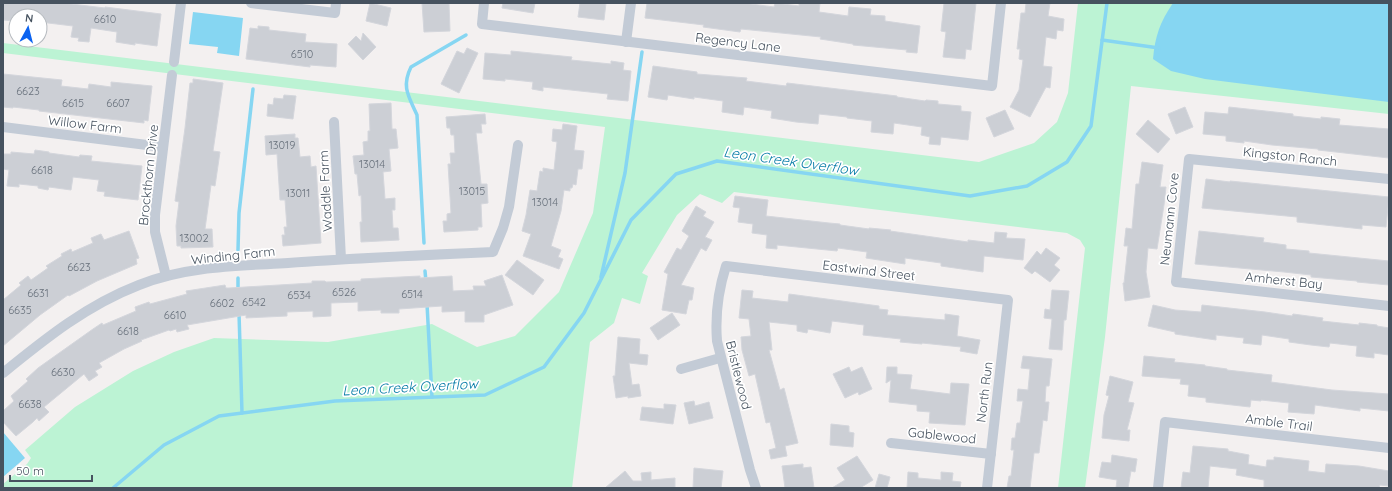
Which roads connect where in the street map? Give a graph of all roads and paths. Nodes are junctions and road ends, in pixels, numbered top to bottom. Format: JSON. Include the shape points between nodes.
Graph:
{"nodes":[{"id":1,"x":181,"y":3,"type":"edge"},
{"id":2,"x":251,"y":3,"type":"edge"},
{"id":3,"x":484,"y":3,"type":"edge"},
{"id":4,"x":630,"y":3,"type":"edge"},
{"id":5,"x":1001,"y":3,"type":"edge"},
{"id":6,"x":335,"y":8,"type":"edge"},
{"id":7,"x":626,"y":42,"type":"junction"},
{"id":8,"x":174,"y":62,"type":"dead end"},
{"id":9,"x":172,"y":75,"type":"dead end"},
{"id":10,"x":334,"y":122,"type":"dead end"},
{"id":11,"x":3,"y":128,"type":"edge"},
{"id":12,"x":518,"y":145,"type":"dead end"},
{"id":13,"x":164,"y":147,"type":"junction"},
{"id":14,"x":1189,"y":159,"type":"joint"},
{"id":15,"x":1389,"y":179,"type":"edge"},
{"id":16,"x":341,"y":259,"type":"junction"},
{"id":17,"x":726,"y":266,"type":"joint"},
{"id":18,"x":166,"y":276,"type":"junction"},
{"id":19,"x":1176,"y":282,"type":"joint"},
{"id":20,"x":1008,"y":300,"type":"joint"},
{"id":21,"x":1389,"y":306,"type":"edge"},
{"id":22,"x":720,"y":358,"type":"junction"},
{"id":23,"x":681,"y":369,"type":"dead end"},
{"id":24,"x":3,"y":373,"type":"edge"},
{"id":25,"x":891,"y":443,"type":"dead end"},
{"id":26,"x":1389,"y":448,"type":"edge"},
{"id":27,"x":990,"y":454,"type":"junction"},
{"id":28,"x":756,"y":488,"type":"edge"},
{"id":29,"x":987,"y":488,"type":"edge"},
{"id":30,"x":1158,"y":488,"type":"edge"}],
"edges":[{"from":1,"to":8,"type":"street"},
{"from":2,"to":6,"type":"street"},
{"from":3,"to":7,"type":"street","name":"Regency Lane","via":[[482,24]]},
{"from":4,"to":7,"type":"street"},
{"from":5,"to":7,"type":"street","name":"Regency Lane","via":[[992,86]]},
{"from":9,"to":13,"type":"street","name":"Brockthorn Drive"},
{"from":10,"to":16,"type":"street","name":"Waddle Farm"},
{"from":11,"to":13,"type":"street","name":"Willow Farm"},
{"from":12,"to":16,"type":"street","name":"Winding Farm","via":[[509,207],[494,252]]},
{"from":13,"to":18,"type":"street","name":"Brockthorn Drive","via":[[155,232]]},
{"from":14,"to":15,"type":"street","name":"Kingston Ranch"},
{"from":14,"to":19,"type":"street","name":"Neumann Cove"},
{"from":16,"to":18,"type":"street","name":"Winding Farm","via":[[204,269]]},
{"from":17,"to":20,"type":"street","name":"Eastwind Street"},
{"from":17,"to":22,"type":"street","name":"Bristlewood","via":[[716,311]]},
{"from":18,"to":24,"type":"street","name":"Winding Farm","via":[[140,284],[103,301],[64,324]]},
{"from":19,"to":21,"type":"street","name":"Amherst Bay"},
{"from":20,"to":27,"type":"street","name":"North Run"},
{"from":22,"to":23,"type":"street"},
{"from":22,"to":28,"type":"street","name":"Bristlewood"},
{"from":25,"to":27,"type":"street","name":"Gablewood"},
{"from":26,"to":30,"type":"street","name":"Amble Trail","via":[[1165,422]]},
{"from":27,"to":29,"type":"street","name":"North Run"}]}
